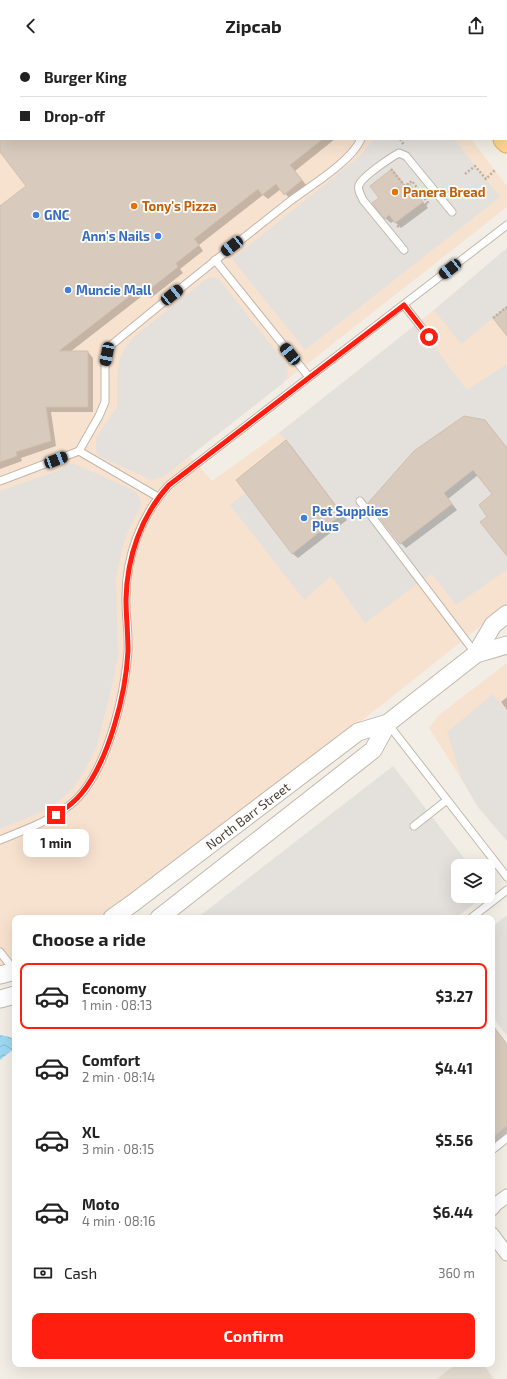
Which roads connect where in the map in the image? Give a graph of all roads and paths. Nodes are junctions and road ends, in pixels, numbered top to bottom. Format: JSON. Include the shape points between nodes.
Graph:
{"nodes":[{"id":1,"x":361,"y":140,"type":"edge"},
{"id":2,"x":495,"y":170,"type":"dead end"},
{"id":3,"x":386,"y":174,"type":"dead end"},
{"id":4,"x":465,"y":174,"type":"dead end"},
{"id":5,"x":432,"y":196,"type":"dead end"},
{"id":6,"x":428,"y":203,"type":"junction"},
{"id":7,"x":452,"y":212,"type":"dead end"},
{"id":8,"x":507,"y":225,"type":"edge"},
{"id":9,"x":395,"y":229,"type":"dead end"},
{"id":10,"x":404,"y":250,"type":"dead end"},
{"id":11,"x":215,"y":260,"type":"junction"},
{"id":12,"x":404,"y":305,"type":"junction"},
{"id":13,"x":507,"y":307,"type":"edge"},
{"id":14,"x":494,"y":318,"type":"dead end"},
{"id":15,"x":429,"y":337,"type":"dead end"},
{"id":16,"x":309,"y":377,"type":"junction"},
{"id":17,"x":78,"y":451,"type":"junction"},
{"id":18,"x":0,"y":481,"type":"edge"},
{"id":19,"x":158,"y":497,"type":"junction"},
{"id":20,"x":360,"y":501,"type":"dead end"},
{"id":21,"x":507,"y":614,"type":"edge"},
{"id":22,"x":507,"y":645,"type":"edge"},
{"id":23,"x":476,"y":654,"type":"junction"},
{"id":24,"x":388,"y":723,"type":"junction"},
{"id":25,"x":447,"y":800,"type":"junction"},
{"id":26,"x":414,"y":826,"type":"dead end"},
{"id":27,"x":0,"y":840,"type":"edge"},
{"id":28,"x":507,"y":877,"type":"edge"},
{"id":29,"x":507,"y":890,"type":"edge"},
{"id":30,"x":116,"y":915,"type":"edge"},
{"id":31,"x":163,"y":915,"type":"edge"},
{"id":32,"x":475,"y":915,"type":"edge"},
{"id":33,"x":0,"y":952,"type":"edge"},
{"id":34,"x":12,"y":967,"type":"edge"},
{"id":35,"x":12,"y":972,"type":"edge"},
{"id":36,"x":0,"y":975,"type":"edge"},
{"id":37,"x":12,"y":996,"type":"edge"},
{"id":38,"x":0,"y":999,"type":"edge"},
{"id":39,"x":507,"y":1138,"type":"edge"},
{"id":40,"x":495,"y":1148,"type":"edge"},
{"id":41,"x":507,"y":1196,"type":"edge"},
{"id":42,"x":495,"y":1205,"type":"edge"},
{"id":43,"x":495,"y":1238,"type":"edge"},
{"id":44,"x":507,"y":1254,"type":"edge"}],
"edges":[{"from":1,"to":11,"type":"lane","via":[[358,147],[323,178]]},
{"from":2,"to":4,"type":"path","via":[[486,179],[475,166]]},
{"from":3,"to":6,"type":"path","via":[[392,169],[405,186],[412,181]]},
{"from":5,"to":6,"type":"path"},
{"from":6,"to":9,"type":"path"},
{"from":7,"to":10,"type":"lane","via":[[406,156],[399,153],[373,171],[360,184],[359,191],[363,200]]},
{"from":8,"to":12,"type":"lane"},
{"from":11,"to":16,"type":"lane"},
{"from":11,"to":17,"type":"lane","via":[[109,347],[105,402]]},
{"from":12,"to":15,"type":"lane"},
{"from":12,"to":16,"type":"lane"},
{"from":13,"to":14,"type":"path"},
{"from":16,"to":19,"type":"lane","via":[[169,485]]},
{"from":17,"to":18,"type":"lane"},
{"from":17,"to":19,"type":"lane"},
{"from":19,"to":27,"type":"lane","via":[[145,520],[129,566],[126,600],[128,651],[124,684],[100,764],[93,778],[71,805],[46,820]]},
{"from":20,"to":23,"type":"lane"},
{"from":21,"to":23,"type":"street","name":"North Barr Street","via":[[493,625]]},
{"from":22,"to":23,"type":"street","name":"North Barr Street"},
{"from":23,"to":24,"type":"street","name":"North Barr Street"},
{"from":24,"to":25,"type":"lane"},
{"from":24,"to":30,"type":"street","name":"North Barr Street","via":[[358,732]]},
{"from":24,"to":31,"type":"street","name":"North Barr Street","via":[[373,750]]},
{"from":25,"to":26,"type":"lane"},
{"from":25,"to":28,"type":"lane"},
{"from":29,"to":32,"type":"lane"},
{"from":33,"to":34,"type":"lane"},
{"from":35,"to":36,"type":"street"},
{"from":37,"to":38,"type":"street"},
{"from":39,"to":40,"type":"lane"},
{"from":41,"to":42,"type":"street"},
{"from":43,"to":44,"type":"street"}]}
